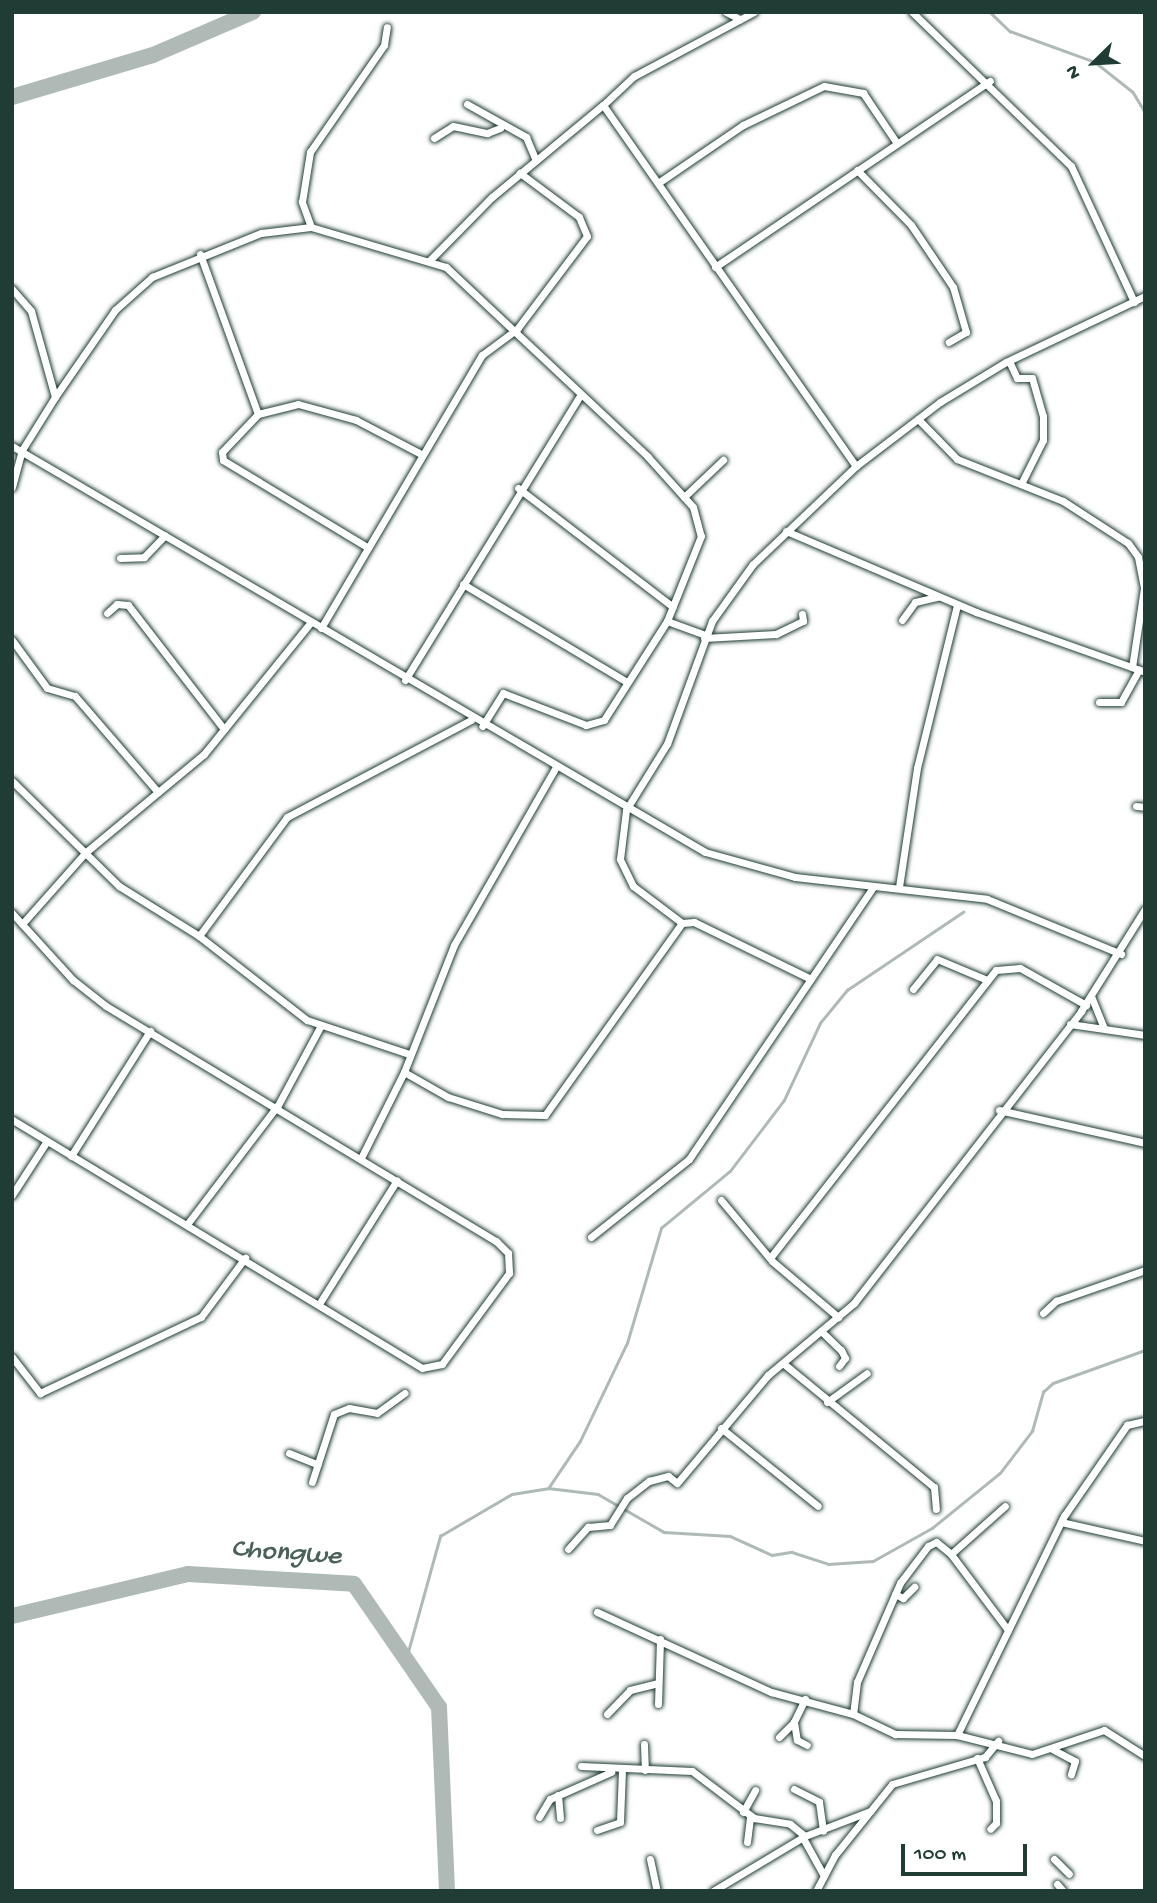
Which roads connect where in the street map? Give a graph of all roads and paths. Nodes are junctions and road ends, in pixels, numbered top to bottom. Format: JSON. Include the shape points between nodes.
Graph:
{"nodes":[{"id":1,"x":726,"y":12,"type":"edge"},
{"id":2,"x":754,"y":12,"type":"edge"},
{"id":3,"x":912,"y":12,"type":"edge"},
{"id":4,"x":740,"y":19,"type":"junction"},
{"id":5,"x":387,"y":27,"type":"dead end"},
{"id":6,"x":990,"y":81,"type":"junction"},
{"id":7,"x":467,"y":104,"type":"dead end"},
{"id":8,"x":603,"y":105,"type":"junction"},
{"id":9,"x":500,"y":128,"type":"junction"},
{"id":10,"x":434,"y":138,"type":"dead end"},
{"id":11,"x":896,"y":142,"type":"junction"},
{"id":12,"x":536,"y":160,"type":"junction"},
{"id":13,"x":857,"y":170,"type":"junction"},
{"id":14,"x":520,"y":173,"type":"junction"},
{"id":15,"x":658,"y":183,"type":"junction"},
{"id":16,"x":311,"y":227,"type":"junction"},
{"id":17,"x":200,"y":254,"type":"junction"},
{"id":18,"x":429,"y":261,"type":"junction"},
{"id":19,"x":715,"y":267,"type":"junction"},
{"id":20,"x":12,"y":289,"type":"edge"},
{"id":21,"x":1145,"y":296,"type":"edge"},
{"id":22,"x":1133,"y":302,"type":"junction"},
{"id":23,"x":517,"y":329,"type":"junction"},
{"id":24,"x":949,"y":342,"type":"dead end"},
{"id":25,"x":1009,"y":361,"type":"junction"},
{"id":26,"x":580,"y":395,"type":"junction"},
{"id":27,"x":55,"y":397,"type":"junction"},
{"id":28,"x":258,"y":414,"type":"junction"},
{"id":29,"x":918,"y":419,"type":"junction"},
{"id":30,"x":12,"y":446,"type":"edge"},
{"id":31,"x":22,"y":450,"type":"junction"},
{"id":32,"x":419,"y":453,"type":"junction"},
{"id":33,"x":723,"y":460,"type":"dead end"},
{"id":34,"x":856,"y":466,"type":"junction"},
{"id":35,"x":1021,"y":484,"type":"junction"},
{"id":36,"x":12,"y":487,"type":"edge"},
{"id":37,"x":518,"y":488,"type":"junction"},
{"id":38,"x":684,"y":496,"type":"junction"},
{"id":39,"x":786,"y":531,"type":"junction"},
{"id":40,"x":165,"y":535,"type":"junction"},
{"id":41,"x":367,"y":547,"type":"junction"},
{"id":42,"x":120,"y":558,"type":"dead end"},
{"id":43,"x":463,"y":584,"type":"junction"},
{"id":44,"x":938,"y":597,"type":"junction"},
{"id":45,"x":957,"y":605,"type":"junction"},
{"id":46,"x":673,"y":607,"type":"junction"},
{"id":47,"x":107,"y":613,"type":"dead end"},
{"id":48,"x":802,"y":614,"type":"dead end"},
{"id":49,"x":902,"y":620,"type":"dead end"},
{"id":50,"x":667,"y":621,"type":"junction"},
{"id":51,"x":310,"y":623,"type":"junction"},
{"id":52,"x":321,"y":628,"type":"junction"},
{"id":53,"x":704,"y":636,"type":"junction"},
{"id":54,"x":12,"y":640,"type":"edge"},
{"id":55,"x":1138,"y":669,"type":"edge"},
{"id":56,"x":405,"y":680,"type":"junction"},
{"id":57,"x":627,"y":682,"type":"junction"},
{"id":58,"x":1099,"y":702,"type":"dead end"},
{"id":59,"x":471,"y":720,"type":"junction"},
{"id":60,"x":482,"y":726,"type":"junction"},
{"id":61,"x":224,"y":729,"type":"junction"},
{"id":62,"x":555,"y":769,"type":"junction"},
{"id":63,"x":13,"y":783,"type":"edge"},
{"id":64,"x":158,"y":792,"type":"junction"},
{"id":65,"x":1136,"y":806,"type":"dead end"},
{"id":66,"x":1145,"y":807,"type":"edge"},
{"id":67,"x":626,"y":810,"type":"junction"},
{"id":68,"x":86,"y":852,"type":"junction"},
{"id":69,"x":873,"y":887,"type":"junction"},
{"id":70,"x":900,"y":887,"type":"junction"},
{"id":71,"x":1145,"y":909,"type":"edge"},
{"id":72,"x":12,"y":913,"type":"edge"},
{"id":73,"x":1142,"y":920,"type":"edge"},
{"id":74,"x":22,"y":923,"type":"junction"},
{"id":75,"x":682,"y":923,"type":"junction"},
{"id":76,"x":199,"y":936,"type":"junction"},
{"id":77,"x":1121,"y":954,"type":"junction"},
{"id":78,"x":811,"y":979,"type":"junction"},
{"id":79,"x":987,"y":980,"type":"junction"},
{"id":80,"x":914,"y":989,"type":"dead end"},
{"id":81,"x":1091,"y":996,"type":"junction"},
{"id":82,"x":1086,"y":1004,"type":"junction"},
{"id":83,"x":1070,"y":1024,"type":"junction"},
{"id":84,"x":320,"y":1027,"type":"junction"},
{"id":85,"x":1104,"y":1028,"type":"junction"},
{"id":86,"x":150,"y":1031,"type":"junction"},
{"id":87,"x":1145,"y":1035,"type":"edge"},
{"id":88,"x":409,"y":1054,"type":"junction"},
{"id":89,"x":404,"y":1072,"type":"junction"},
{"id":90,"x":278,"y":1105,"type":"junction"},
{"id":91,"x":999,"y":1110,"type":"junction"},
{"id":92,"x":12,"y":1120,"type":"edge"},
{"id":93,"x":47,"y":1141,"type":"junction"},
{"id":94,"x":1145,"y":1143,"type":"edge"},
{"id":95,"x":71,"y":1156,"type":"junction"},
{"id":96,"x":361,"y":1158,"type":"junction"},
{"id":97,"x":397,"y":1180,"type":"junction"},
{"id":98,"x":12,"y":1195,"type":"edge"},
{"id":99,"x":721,"y":1200,"type":"dead end"},
{"id":100,"x":188,"y":1223,"type":"junction"},
{"id":101,"x":591,"y":1237,"type":"dead end"},
{"id":102,"x":245,"y":1258,"type":"junction"},
{"id":103,"x":770,"y":1258,"type":"junction"},
{"id":104,"x":1145,"y":1270,"type":"edge"},
{"id":105,"x":318,"y":1304,"type":"junction"},
{"id":106,"x":1043,"y":1313,"type":"dead end"},
{"id":107,"x":838,"y":1317,"type":"junction"},
{"id":108,"x":821,"y":1331,"type":"junction"},
{"id":109,"x":12,"y":1357,"type":"edge"},
{"id":110,"x":784,"y":1364,"type":"junction"},
{"id":111,"x":839,"y":1366,"type":"dead end"},
{"id":112,"x":867,"y":1373,"type":"dead end"},
{"id":113,"x":405,"y":1393,"type":"dead end"},
{"id":114,"x":827,"y":1402,"type":"junction"},
{"id":115,"x":1145,"y":1421,"type":"edge"},
{"id":116,"x":721,"y":1428,"type":"junction"},
{"id":117,"x":289,"y":1453,"type":"dead end"},
{"id":118,"x":318,"y":1465,"type":"junction"},
{"id":119,"x":312,"y":1482,"type":"dead end"},
{"id":120,"x":818,"y":1506,"type":"dead end"},
{"id":121,"x":1005,"y":1506,"type":"dead end"},
{"id":122,"x":936,"y":1509,"type":"dead end"},
{"id":123,"x":1061,"y":1522,"type":"junction"},
{"id":124,"x":1145,"y":1541,"type":"edge"},
{"id":125,"x":568,"y":1549,"type":"dead end"},
{"id":126,"x":951,"y":1554,"type":"junction"},
{"id":127,"x":914,"y":1587,"type":"dead end"},
{"id":128,"x":895,"y":1594,"type":"junction"},
{"id":129,"x":597,"y":1612,"type":"dead end"},
{"id":130,"x":1008,"y":1630,"type":"junction"},
{"id":131,"x":660,"y":1639,"type":"junction"},
{"id":132,"x":658,"y":1683,"type":"junction"},
{"id":133,"x":805,"y":1699,"type":"junction"},
{"id":134,"x":657,"y":1704,"type":"dead end"},
{"id":135,"x":607,"y":1714,"type":"dead end"},
{"id":136,"x":853,"y":1714,"type":"junction"},
{"id":137,"x":794,"y":1722,"type":"junction"},
{"id":138,"x":957,"y":1735,"type":"junction"},
{"id":139,"x":779,"y":1737,"type":"dead end"},
{"id":140,"x":998,"y":1741,"type":"junction"},
{"id":141,"x":644,"y":1744,"type":"dead end"},
{"id":142,"x":807,"y":1745,"type":"dead end"},
{"id":143,"x":1052,"y":1749,"type":"junction"},
{"id":144,"x":1145,"y":1756,"type":"edge"},
{"id":145,"x":977,"y":1758,"type":"junction"},
{"id":146,"x":581,"y":1766,"type":"dead end"},
{"id":147,"x":645,"y":1770,"type":"junction"},
{"id":148,"x":620,"y":1771,"type":"junction"},
{"id":149,"x":1071,"y":1774,"type":"dead end"},
{"id":150,"x":794,"y":1789,"type":"dead end"},
{"id":151,"x":755,"y":1790,"type":"dead end"},
{"id":152,"x":558,"y":1795,"type":"junction"},
{"id":153,"x":870,"y":1811,"type":"junction"},
{"id":154,"x":746,"y":1814,"type":"junction"},
{"id":155,"x":539,"y":1817,"type":"dead end"},
{"id":156,"x":560,"y":1818,"type":"dead end"},
{"id":157,"x":990,"y":1829,"type":"dead end"},
{"id":158,"x":597,"y":1830,"type":"dead end"},
{"id":159,"x":823,"y":1831,"type":"junction"},
{"id":160,"x":804,"y":1837,"type":"junction"},
{"id":161,"x":747,"y":1842,"type":"dead end"},
{"id":162,"x":650,"y":1859,"type":"dead end"},
{"id":163,"x":1054,"y":1859,"type":"dead end"},
{"id":164,"x":1069,"y":1874,"type":"dead end"},
{"id":165,"x":824,"y":1876,"type":"junction"},
{"id":166,"x":1057,"y":1884,"type":"dead end"},
{"id":167,"x":657,"y":1891,"type":"edge"},
{"id":168,"x":713,"y":1891,"type":"edge"},
{"id":169,"x":816,"y":1891,"type":"edge"},
{"id":170,"x":1063,"y":1891,"type":"edge"}],
"edges":[{"from":1,"to":4,"type":"street"},
{"from":2,"to":4,"type":"street"},
{"from":3,"to":6,"type":"street"},
{"from":4,"to":8,"type":"street","via":[[634,76]]},
{"from":5,"to":16,"type":"street","via":[[384,45],[310,152],[302,191]]},
{"from":6,"to":11,"type":"street"},
{"from":6,"to":22,"type":"street","via":[[1071,166]]},
{"from":7,"to":9,"type":"street"},
{"from":8,"to":12,"type":"street"},
{"from":8,"to":15,"type":"street"},
{"from":9,"to":10,"type":"street","via":[[473,132],[453,126]]},
{"from":9,"to":12,"type":"street","via":[[526,137]]},
{"from":11,"to":13,"type":"street"},
{"from":11,"to":15,"type":"street","via":[[863,93],[824,86],[743,125]]},
{"from":12,"to":14,"type":"street"},
{"from":13,"to":19,"type":"street"},
{"from":13,"to":24,"type":"street","via":[[911,225],[953,287],[965,332]]},
{"from":14,"to":18,"type":"street"},
{"from":14,"to":23,"type":"street","via":[[579,217],[587,236]]},
{"from":15,"to":19,"type":"street"},
{"from":16,"to":17,"type":"street","via":[[261,233]]},
{"from":16,"to":18,"type":"street"},
{"from":17,"to":27,"type":"street","via":[[152,277],[115,310]]},
{"from":17,"to":28,"type":"street"},
{"from":18,"to":23,"type":"street","via":[[463,278]]},
{"from":19,"to":34,"type":"street"},
{"from":20,"to":27,"type":"street","via":[[31,311]]},
{"from":21,"to":22,"type":"street"},
{"from":22,"to":25,"type":"street"},
{"from":23,"to":26,"type":"street"},
{"from":23,"to":32,"type":"street","via":[[482,355]]},
{"from":25,"to":29,"type":"street"},
{"from":25,"to":35,"type":"street","via":[[1017,378],[1032,378],[1043,416],[1043,440]]},
{"from":26,"to":37,"type":"street"},
{"from":26,"to":38,"type":"street"},
{"from":27,"to":31,"type":"street"},
{"from":28,"to":32,"type":"street","via":[[298,404],[332,411]]},
{"from":28,"to":41,"type":"street","via":[[229,443],[223,460]]},
{"from":29,"to":34,"type":"street"},
{"from":29,"to":35,"type":"street","via":[[952,456]]},
{"from":30,"to":31,"type":"street"},
{"from":31,"to":36,"type":"street"},
{"from":31,"to":40,"type":"street"},
{"from":32,"to":41,"type":"street"},
{"from":33,"to":38,"type":"street"},
{"from":34,"to":39,"type":"street"},
{"from":35,"to":55,"type":"street","via":[[1114,530],[1138,556],[1144,588]]},
{"from":37,"to":43,"type":"street"},
{"from":37,"to":46,"type":"street"},
{"from":38,"to":46,"type":"street","via":[[701,536]]},
{"from":39,"to":44,"type":"street"},
{"from":39,"to":53,"type":"street","via":[[753,564]]},
{"from":40,"to":42,"type":"street","via":[[144,557]]},
{"from":40,"to":51,"type":"street"},
{"from":41,"to":52,"type":"street"},
{"from":43,"to":56,"type":"street"},
{"from":43,"to":57,"type":"street"},
{"from":44,"to":45,"type":"street"},
{"from":44,"to":49,"type":"street","via":[[915,602]]},
{"from":45,"to":55,"type":"street"},
{"from":45,"to":70,"type":"street","via":[[917,768]]},
{"from":46,"to":50,"type":"street"},
{"from":47,"to":61,"type":"street","via":[[128,604]]},
{"from":48,"to":53,"type":"street","via":[[803,621],[776,634]]},
{"from":50,"to":53,"type":"street"},
{"from":50,"to":57,"type":"street"},
{"from":51,"to":52,"type":"street"},
{"from":51,"to":61,"type":"street"},
{"from":52,"to":56,"type":"street"},
{"from":53,"to":67,"type":"street","via":[[667,744]]},
{"from":54,"to":64,"type":"street","via":[[47,688],[75,696]]},
{"from":55,"to":58,"type":"street","via":[[1121,702]]},
{"from":56,"to":59,"type":"street"},
{"from":57,"to":60,"type":"street","via":[[595,724],[503,693]]},
{"from":59,"to":60,"type":"street"},
{"from":59,"to":76,"type":"street","via":[[287,817]]},
{"from":60,"to":62,"type":"street"},
{"from":61,"to":64,"type":"street"},
{"from":62,"to":67,"type":"street"},
{"from":62,"to":88,"type":"street","via":[[454,945]]},
{"from":63,"to":68,"type":"street"},
{"from":64,"to":68,"type":"street"},
{"from":65,"to":66,"type":"street"},
{"from":67,"to":69,"type":"street","via":[[705,852],[750,868]]},
{"from":67,"to":75,"type":"street","via":[[620,859],[633,886]]},
{"from":68,"to":74,"type":"street"},
{"from":68,"to":76,"type":"street","via":[[119,886]]},
{"from":69,"to":70,"type":"street"},
{"from":69,"to":78,"type":"street"},
{"from":70,"to":77,"type":"street","via":[[1031,912]]},
{"from":71,"to":73,"type":"street"},
{"from":72,"to":74,"type":"street"},
{"from":73,"to":77,"type":"street"},
{"from":74,"to":86,"type":"street","via":[[73,981]]},
{"from":75,"to":78,"type":"street","via":[[694,922]]},
{"from":75,"to":89,"type":"street","via":[[545,1115],[502,1114],[448,1097]]},
{"from":76,"to":84,"type":"street"},
{"from":77,"to":81,"type":"street"},
{"from":78,"to":101,"type":"street","via":[[689,1159]]},
{"from":79,"to":80,"type":"street","via":[[937,959]]},
{"from":79,"to":82,"type":"street","via":[[1008,965]]},
{"from":79,"to":103,"type":"street"},
{"from":81,"to":82,"type":"street"},
{"from":81,"to":85,"type":"street"},
{"from":82,"to":83,"type":"street"},
{"from":83,"to":85,"type":"street"},
{"from":83,"to":91,"type":"street"},
{"from":84,"to":88,"type":"street"},
{"from":84,"to":90,"type":"street"},
{"from":85,"to":87,"type":"street"},
{"from":86,"to":90,"type":"street"},
{"from":86,"to":95,"type":"street"},
{"from":88,"to":89,"type":"street"},
{"from":89,"to":96,"type":"street"},
{"from":90,"to":96,"type":"street"},
{"from":90,"to":100,"type":"street"},
{"from":91,"to":94,"type":"street"},
{"from":91,"to":107,"type":"street"},
{"from":92,"to":93,"type":"street"},
{"from":93,"to":95,"type":"street"},
{"from":93,"to":98,"type":"street"},
{"from":95,"to":100,"type":"street"},
{"from":96,"to":97,"type":"street"},
{"from":97,"to":105,"type":"street"},
{"from":97,"to":105,"type":"street","via":[[496,1241],[508,1253],[509,1273],[461,1342],[431,1370]]},
{"from":99,"to":103,"type":"street"},
{"from":100,"to":102,"type":"street"},
{"from":102,"to":105,"type":"street"},
{"from":102,"to":109,"type":"street","via":[[201,1317],[40,1393]]},
{"from":103,"to":107,"type":"street"},
{"from":104,"to":106,"type":"street","via":[[1056,1301]]},
{"from":107,"to":108,"type":"street"},
{"from":108,"to":110,"type":"street"},
{"from":108,"to":111,"type":"street","via":[[845,1358]]},
{"from":110,"to":114,"type":"street"},
{"from":110,"to":116,"type":"street"},
{"from":112,"to":114,"type":"street"},
{"from":113,"to":118,"type":"street","via":[[377,1413],[349,1408],[334,1414]]},
{"from":114,"to":122,"type":"street","via":[[934,1487]]},
{"from":115,"to":123,"type":"street","via":[[1127,1425]]},
{"from":116,"to":120,"type":"street"},
{"from":116,"to":125,"type":"street","via":[[677,1483],[668,1476],[649,1480],[627,1498],[610,1525],[588,1527]]},
{"from":117,"to":118,"type":"street"},
{"from":118,"to":119,"type":"street"},
{"from":121,"to":126,"type":"street"},
{"from":123,"to":124,"type":"street"},
{"from":123,"to":130,"type":"street"},
{"from":126,"to":128,"type":"street","via":[[936,1542],[928,1546]]},
{"from":126,"to":130,"type":"street"},
{"from":127,"to":128,"type":"street","via":[[904,1598]]},
{"from":128,"to":136,"type":"street","via":[[857,1682]]},
{"from":129,"to":131,"type":"street"},
{"from":130,"to":138,"type":"street"},
{"from":131,"to":132,"type":"street"},
{"from":131,"to":133,"type":"street","via":[[771,1692]]},
{"from":132,"to":134,"type":"street"},
{"from":132,"to":135,"type":"street","via":[[630,1690]]},
{"from":133,"to":136,"type":"street"},
{"from":133,"to":137,"type":"street"},
{"from":136,"to":138,"type":"street","via":[[895,1734]]},
{"from":137,"to":139,"type":"street"},
{"from":137,"to":142,"type":"street","via":[[797,1741]]},
{"from":138,"to":140,"type":"street"},
{"from":140,"to":143,"type":"street","via":[[1032,1754]]},
{"from":140,"to":145,"type":"street"},
{"from":141,"to":147,"type":"street"},
{"from":143,"to":144,"type":"street","via":[[1104,1730]]},
{"from":143,"to":149,"type":"street","via":[[1068,1753],[1075,1761]]},
{"from":145,"to":153,"type":"street","via":[[892,1784]]},
{"from":145,"to":157,"type":"street","via":[[996,1801],[996,1823]]},
{"from":146,"to":148,"type":"street"},
{"from":147,"to":148,"type":"street"},
{"from":147,"to":154,"type":"street","via":[[692,1771]]},
{"from":148,"to":152,"type":"street"},
{"from":148,"to":158,"type":"street","via":[[620,1822]]},
{"from":150,"to":159,"type":"street","via":[[819,1802]]},
{"from":151,"to":154,"type":"street"},
{"from":152,"to":155,"type":"street","via":[[540,1808]]},
{"from":152,"to":156,"type":"street"},
{"from":153,"to":159,"type":"street"},
{"from":153,"to":165,"type":"street"},
{"from":154,"to":160,"type":"street","via":[[790,1824]]},
{"from":154,"to":161,"type":"street"},
{"from":159,"to":160,"type":"street"},
{"from":160,"to":165,"type":"street"},
{"from":160,"to":168,"type":"street"},
{"from":162,"to":167,"type":"street"},
{"from":163,"to":164,"type":"street"},
{"from":165,"to":169,"type":"street"},
{"from":166,"to":170,"type":"street"}]}
